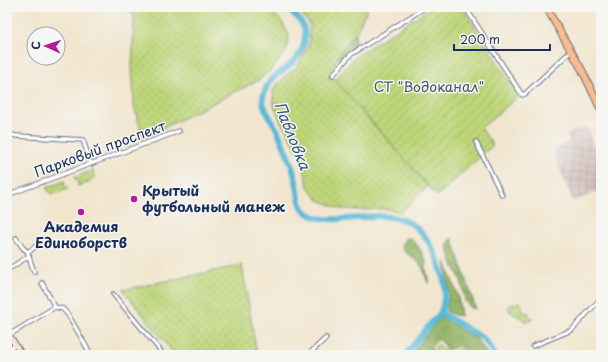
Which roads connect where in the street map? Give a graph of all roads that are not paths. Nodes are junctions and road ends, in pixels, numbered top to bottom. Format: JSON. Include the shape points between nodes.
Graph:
{"nodes":[{"id":1,"x":426,"y":7,"type":"edge"},
{"id":2,"x":465,"y":7,"type":"edge"},
{"id":3,"x":546,"y":7,"type":"edge"},
{"id":4,"x":572,"y":50,"type":"junction"},
{"id":5,"x":332,"y":75,"type":"dead end"},
{"id":6,"x":601,"y":110,"type":"edge"},
{"id":7,"x":179,"y":131,"type":"dead end"},
{"id":8,"x":7,"y":134,"type":"edge"},
{"id":9,"x":476,"y":142,"type":"dead end"},
{"id":10,"x":91,"y":164,"type":"junction"},
{"id":11,"x":7,"y":195,"type":"edge"},
{"id":12,"x":502,"y":195,"type":"dead end"},
{"id":13,"x":16,"y":238,"type":"dead end"},
{"id":14,"x":39,"y":244,"type":"dead end"},
{"id":15,"x":28,"y":254,"type":"junction"},
{"id":16,"x":7,"y":270,"type":"edge"},
{"id":17,"x":34,"y":272,"type":"dead end"},
{"id":18,"x":42,"y":283,"type":"dead end"},
{"id":19,"x":113,"y":294,"type":"dead end"},
{"id":20,"x":601,"y":298,"type":"edge"},
{"id":21,"x":55,"y":307,"type":"junction"},
{"id":22,"x":8,"y":334,"type":"edge"},
{"id":23,"x":326,"y":338,"type":"dead end"},
{"id":24,"x":16,"y":345,"type":"junction"},
{"id":25,"x":533,"y":346,"type":"dead end"},
{"id":26,"x":7,"y":350,"type":"edge"},
{"id":27,"x":22,"y":355,"type":"edge"},
{"id":28,"x":91,"y":355,"type":"edge"},
{"id":29,"x":164,"y":355,"type":"edge"},
{"id":30,"x":308,"y":355,"type":"edge"}],
"edges":[{"from":1,"to":5,"type":"street","via":[[350,55]]},
{"from":2,"to":4,"type":"street","via":[[522,95]]},
{"from":3,"to":4,"type":"main road"},
{"from":4,"to":6,"type":"main road"},
{"from":7,"to":10,"type":"street","name":"Парковый проспект"},
{"from":8,"to":10,"type":"street","via":[[83,140]]},
{"from":9,"to":12,"type":"street"},
{"from":10,"to":11,"type":"street","name":"Парковый проспект"},
{"from":13,"to":15,"type":"street"},
{"from":14,"to":15,"type":"street"},
{"from":15,"to":16,"type":"street"},
{"from":15,"to":17,"type":"street"},
{"from":18,"to":21,"type":"street"},
{"from":19,"to":29,"type":"street"},
{"from":20,"to":25,"type":"street","via":[[572,330]]},
{"from":21,"to":22,"type":"street"},
{"from":21,"to":28,"type":"street","via":[[63,309],[69,316]]},
{"from":22,"to":24,"type":"street"},
{"from":23,"to":30,"type":"street"},
{"from":24,"to":26,"type":"street"},
{"from":24,"to":27,"type":"street"}]}
